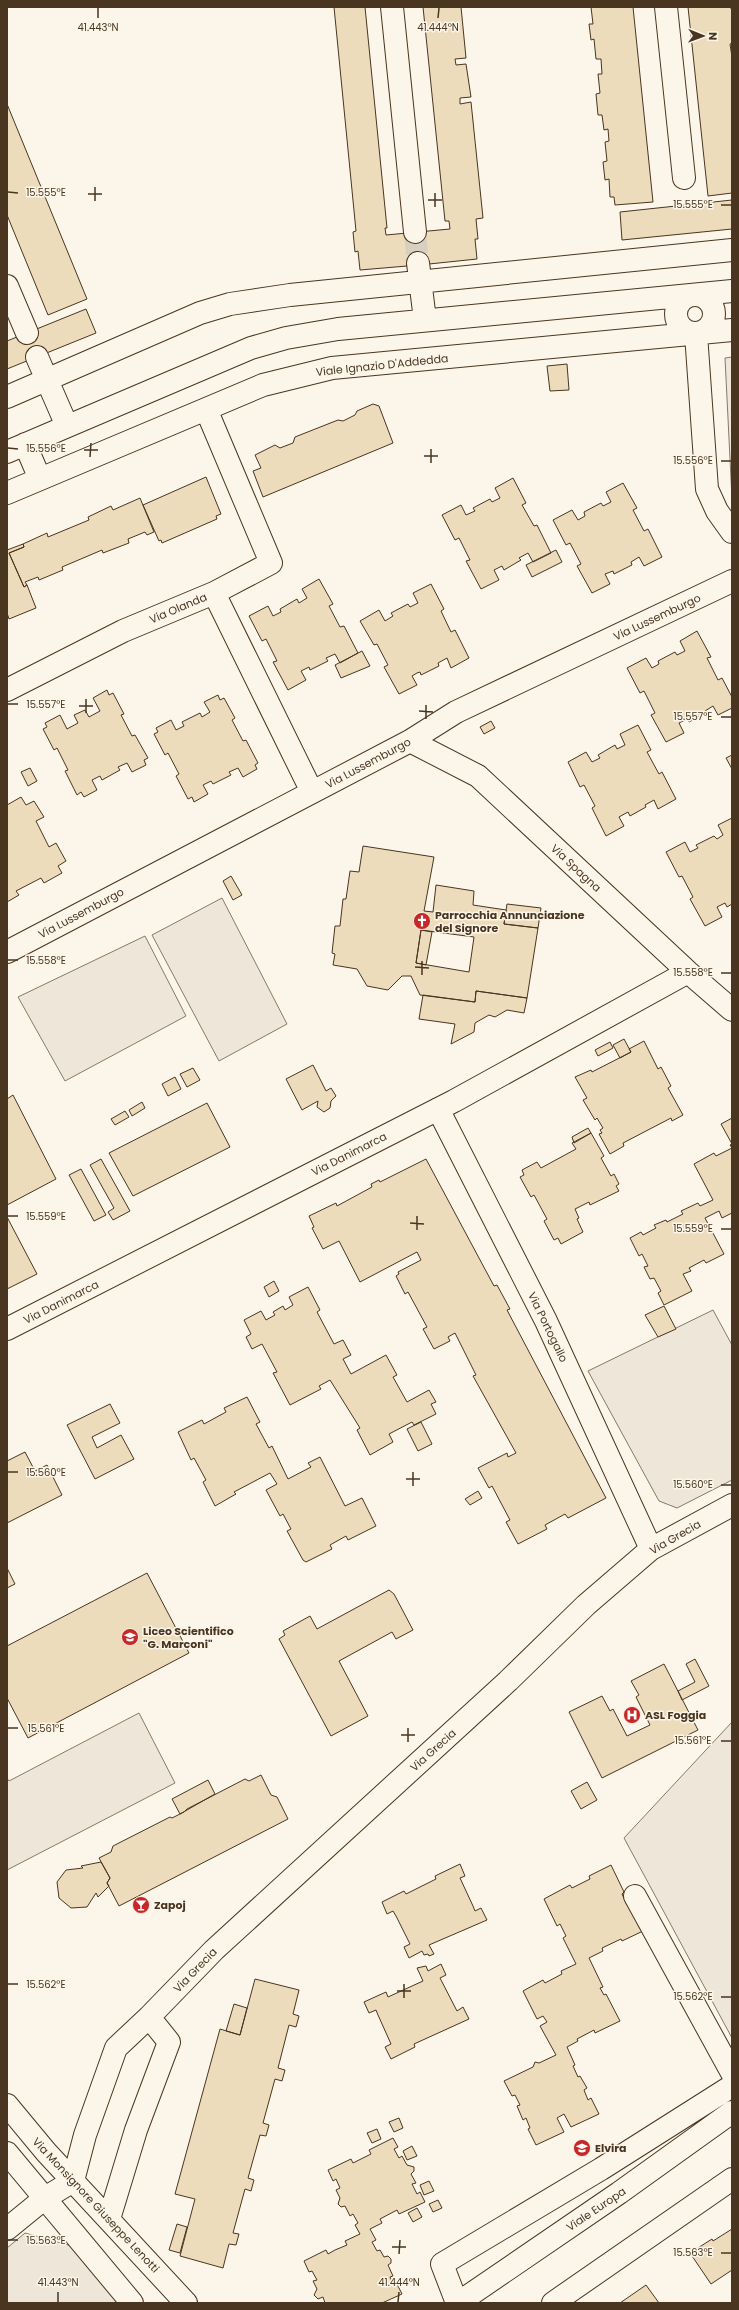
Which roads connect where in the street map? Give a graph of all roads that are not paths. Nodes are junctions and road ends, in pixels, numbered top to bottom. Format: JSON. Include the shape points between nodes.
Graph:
{"nodes":[{"id":1,"x":392,"y":7,"type":"edge"},
{"id":2,"x":666,"y":7,"type":"edge"},
{"id":3,"x":684,"y":178,"type":"dead end"},
{"id":4,"x":415,"y":232,"type":"tunnel mouth"},
{"id":5,"x":732,"y":250,"type":"edge"},
{"id":6,"x":419,"y":272,"type":"junction"},
{"id":7,"x":7,"y":286,"type":"edge"},
{"id":8,"x":732,"y":291,"type":"edge"},
{"id":9,"x":692,"y":295,"type":"junction"},
{"id":10,"x":425,"y":320,"type":"junction"},
{"id":11,"x":732,"y":330,"type":"edge"},
{"id":12,"x":27,"y":333,"type":"dead end"},
{"id":13,"x":696,"y":334,"type":"junction"},
{"id":14,"x":37,"y":357,"type":"dead end"},
{"id":15,"x":47,"y":381,"type":"junction"},
{"id":16,"x":7,"y":397,"type":"edge"},
{"id":17,"x":206,"y":409,"type":"junction"},
{"id":18,"x":67,"y":426,"type":"junction"},
{"id":19,"x":16,"y":448,"type":"edge"},
{"id":20,"x":40,"y":479,"type":"junction"},
{"id":21,"x":7,"y":493,"type":"edge"},
{"id":22,"x":732,"y":532,"type":"edge"},
{"id":23,"x":732,"y":581,"type":"edge"},
{"id":24,"x":214,"y":593,"type":"junction"},
{"id":25,"x":7,"y":690,"type":"edge"},
{"id":26,"x":410,"y":741,"type":"junction"},
{"id":27,"x":312,"y":792,"type":"junction"},
{"id":28,"x":7,"y":952,"type":"edge"},
{"id":29,"x":688,"y":972,"type":"junction"},
{"id":30,"x":732,"y":1010,"type":"edge"},
{"id":31,"x":438,"y":1109,"type":"junction"},
{"id":32,"x":7,"y":1329,"type":"edge"},
{"id":33,"x":732,"y":1505,"type":"edge"},
{"id":34,"x":651,"y":1549,"type":"junction"},
{"id":35,"x":635,"y":1896,"type":"dead end"},
{"id":36,"x":149,"y":2017,"type":"junction"},
{"id":37,"x":732,"y":2073,"type":"edge"},
{"id":38,"x":732,"y":2086,"type":"edge"},
{"id":39,"x":7,"y":2105,"type":"edge"},
{"id":40,"x":732,"y":2112,"type":"edge"},
{"id":41,"x":41,"y":2146,"type":"junction"},
{"id":42,"x":10,"y":2166,"type":"edge"},
{"id":43,"x":732,"y":2179,"type":"edge"},
{"id":44,"x":73,"y":2181,"type":"junction"},
{"id":45,"x":575,"y":2184,"type":"junction"},
{"id":46,"x":45,"y":2198,"type":"junction"},
{"id":47,"x":593,"y":2211,"type":"junction"},
{"id":48,"x":109,"y":2219,"type":"junction"},
{"id":49,"x":7,"y":2228,"type":"edge"},
{"id":50,"x":132,"y":2303,"type":"edge"},
{"id":51,"x":186,"y":2303,"type":"edge"},
{"id":52,"x":457,"y":2303,"type":"edge"},
{"id":53,"x":553,"y":2303,"type":"edge"}],
"edges":[{"from":1,"to":4,"type":"street"},
{"from":2,"to":3,"type":"street"},
{"from":5,"to":6,"type":"street"},
{"from":6,"to":10,"type":"street"},
{"from":6,"to":15,"type":"street","via":[[230,304],[200,313]]},
{"from":7,"to":12,"type":"street"},
{"from":8,"to":9,"type":"street"},
{"from":9,"to":10,"type":"street"},
{"from":9,"to":13,"type":"street","via":[[680,302],[676,315],[684,330]]},
{"from":10,"to":18,"type":"street","via":[[338,329],[251,348]]},
{"from":11,"to":13,"type":"street","name":"Viale Ignazio D'Addedda"},
{"from":13,"to":17,"type":"street","name":"Viale Ignazio D'Addedda","via":[[332,368],[262,385]]},
{"from":13,"to":22,"type":"street","via":[[707,489],[717,511]]},
{"from":14,"to":15,"type":"street"},
{"from":15,"to":16,"type":"street"},
{"from":15,"to":18,"type":"street"},
{"from":17,"to":20,"type":"street","name":"Viale Ignazio D'Addedda"},
{"from":17,"to":24,"type":"street","via":[[271,563]]},
{"from":18,"to":19,"type":"street"},
{"from":19,"to":20,"type":"street"},
{"from":20,"to":21,"type":"street","name":"Viale Ignazio D'Addedda"},
{"from":23,"to":26,"type":"street","name":"Via Lussemburgo","via":[[456,712]]},
{"from":24,"to":25,"type":"street","name":"Via Olanda","via":[[123,631]]},
{"from":24,"to":27,"type":"street","name":"Via Olanda"},
{"from":26,"to":27,"type":"street","name":"Via Lussemburgo"},
{"from":26,"to":29,"type":"street","name":"Via Spagna","via":[[478,776]]},
{"from":27,"to":28,"type":"street","name":"Via Lussemburgo"},
{"from":29,"to":30,"type":"street","name":"Via Spagna"},
{"from":29,"to":31,"type":"street","name":"Via Danimarca"},
{"from":31,"to":32,"type":"street","name":"Via Danimarca"},
{"from":31,"to":34,"type":"street","name":"Via Portogallo","via":[[546,1321]]},
{"from":33,"to":34,"type":"street","name":"Via Grecia"},
{"from":34,"to":36,"type":"street","name":"Via Grecia","via":[[586,1605],[508,1681],[214,1950]]},
{"from":35,"to":37,"type":"street"},
{"from":36,"to":44,"type":"street","name":"Via Grecia","via":[[116,2048],[85,2135]]},
{"from":36,"to":48,"type":"street","via":[[169,2042],[136,2130]]},
{"from":38,"to":45,"type":"street"},
{"from":39,"to":41,"type":"street","name":"Via Monsignore Giuseppe Lenotti"},
{"from":40,"to":47,"type":"street","name":"Viale Europa"},
{"from":41,"to":42,"type":"street"},
{"from":41,"to":44,"type":"street","name":"Via Monsignore Giuseppe Lenotti"},
{"from":42,"to":46,"type":"street"},
{"from":43,"to":53,"type":"street"},
{"from":44,"to":46,"type":"street"},
{"from":44,"to":48,"type":"street","name":"Via Monsignore Giuseppe Lenotti"},
{"from":45,"to":47,"type":"street"},
{"from":45,"to":52,"type":"street","via":[[442,2264]]},
{"from":46,"to":49,"type":"street"},
{"from":46,"to":50,"type":"street"},
{"from":47,"to":52,"type":"street","name":"Viale Europa"},
{"from":48,"to":51,"type":"street","name":"Via Monsignore Giuseppe Lenotti"}]}
